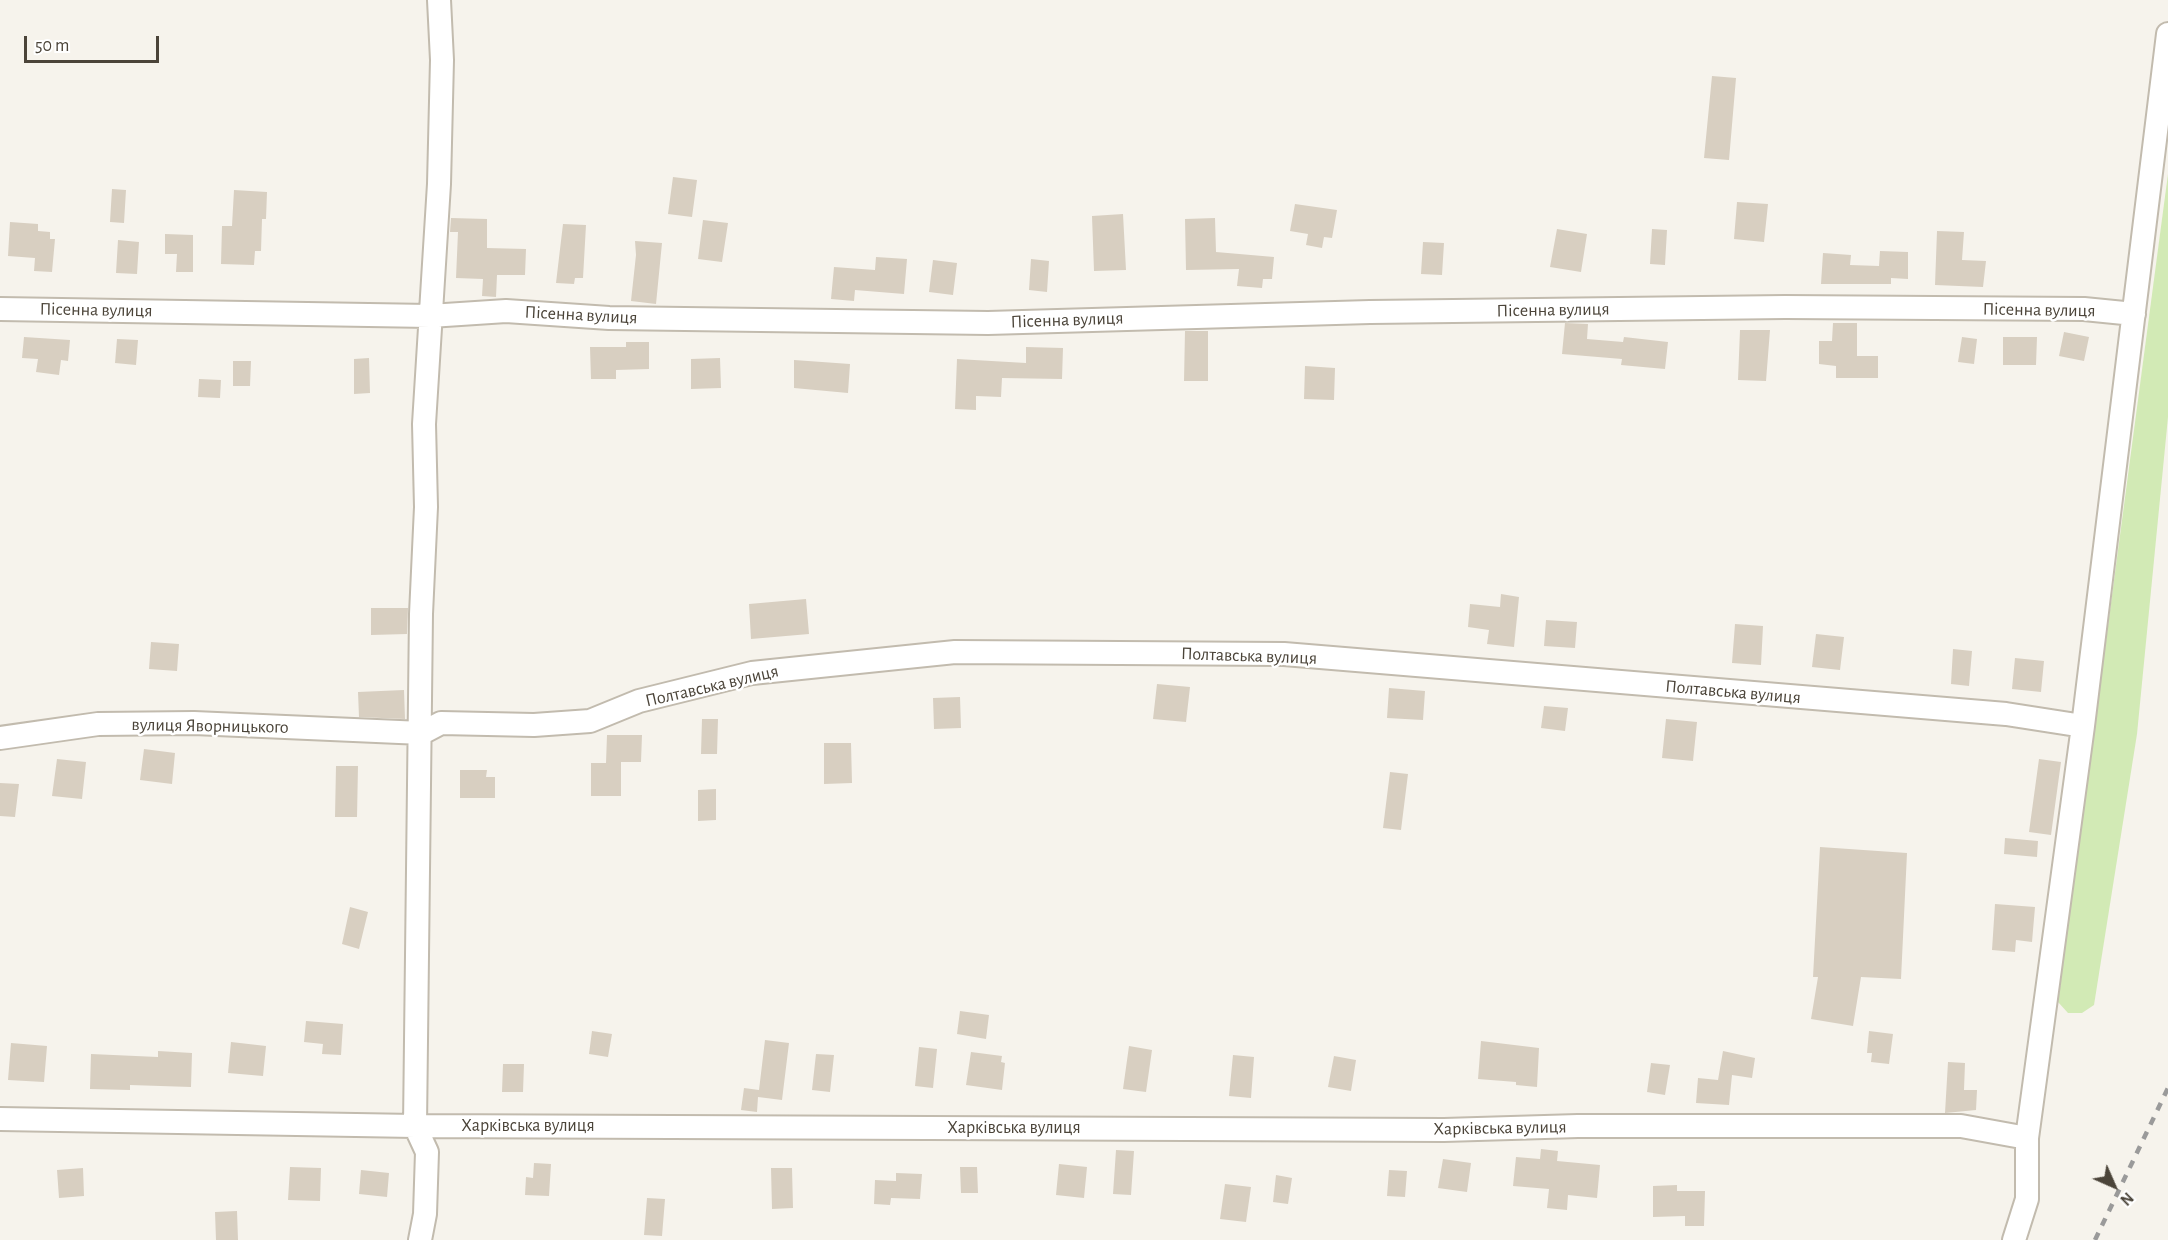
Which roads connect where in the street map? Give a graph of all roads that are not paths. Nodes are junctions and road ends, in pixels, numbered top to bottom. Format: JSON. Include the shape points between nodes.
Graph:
{"nodes":[{"id":1,"x":439,"y":0,"type":"edge"},
{"id":2,"x":2168,"y":34,"type":"edge"},
{"id":3,"x":0,"y":309,"type":"edge"},
{"id":4,"x":2134,"y":314,"type":"junction"},
{"id":5,"x":430,"y":316,"type":"junction"},
{"id":6,"x":2083,"y":726,"type":"junction"},
{"id":7,"x":422,"y":733,"type":"junction"},
{"id":8,"x":0,"y":738,"type":"edge"},
{"id":9,"x":0,"y":1119,"type":"edge"},
{"id":10,"x":415,"y":1126,"type":"junction"},
{"id":11,"x":2027,"y":1138,"type":"junction"},
{"id":12,"x":420,"y":1240,"type":"edge"},
{"id":13,"x":2014,"y":1240,"type":"edge"}],
"edges":[{"from":1,"to":5,"type":"street","via":[[439,184]]},
{"from":2,"to":4,"type":"street"},
{"from":3,"to":5,"type":"street","name":"Пісенна вулиця"},
{"from":4,"to":5,"type":"street","name":"Пісенна вулиця","via":[[2084,309],[1785,307],[988,322],[609,318],[506,311]]},
{"from":4,"to":6,"type":"street"},
{"from":5,"to":7,"type":"street","via":[[424,424]]},
{"from":6,"to":7,"type":"street","name":"Полтавська вулиця","via":[[2006,714],[1284,654],[955,652],[752,673],[639,701],[590,721],[534,725],[441,723]]},
{"from":6,"to":11,"type":"street"},
{"from":7,"to":8,"type":"street","name":"вулиця Яворницького","via":[[194,723],[98,724]]},
{"from":7,"to":10,"type":"street"},
{"from":9,"to":10,"type":"street","name":"Харківська вулиця"},
{"from":10,"to":11,"type":"street","name":"Харківська вулиця","via":[[1444,1130],[1960,1126]]},
{"from":10,"to":12,"type":"street","via":[[428,1152]]},
{"from":11,"to":13,"type":"street","via":[[2027,1199]]}]}
